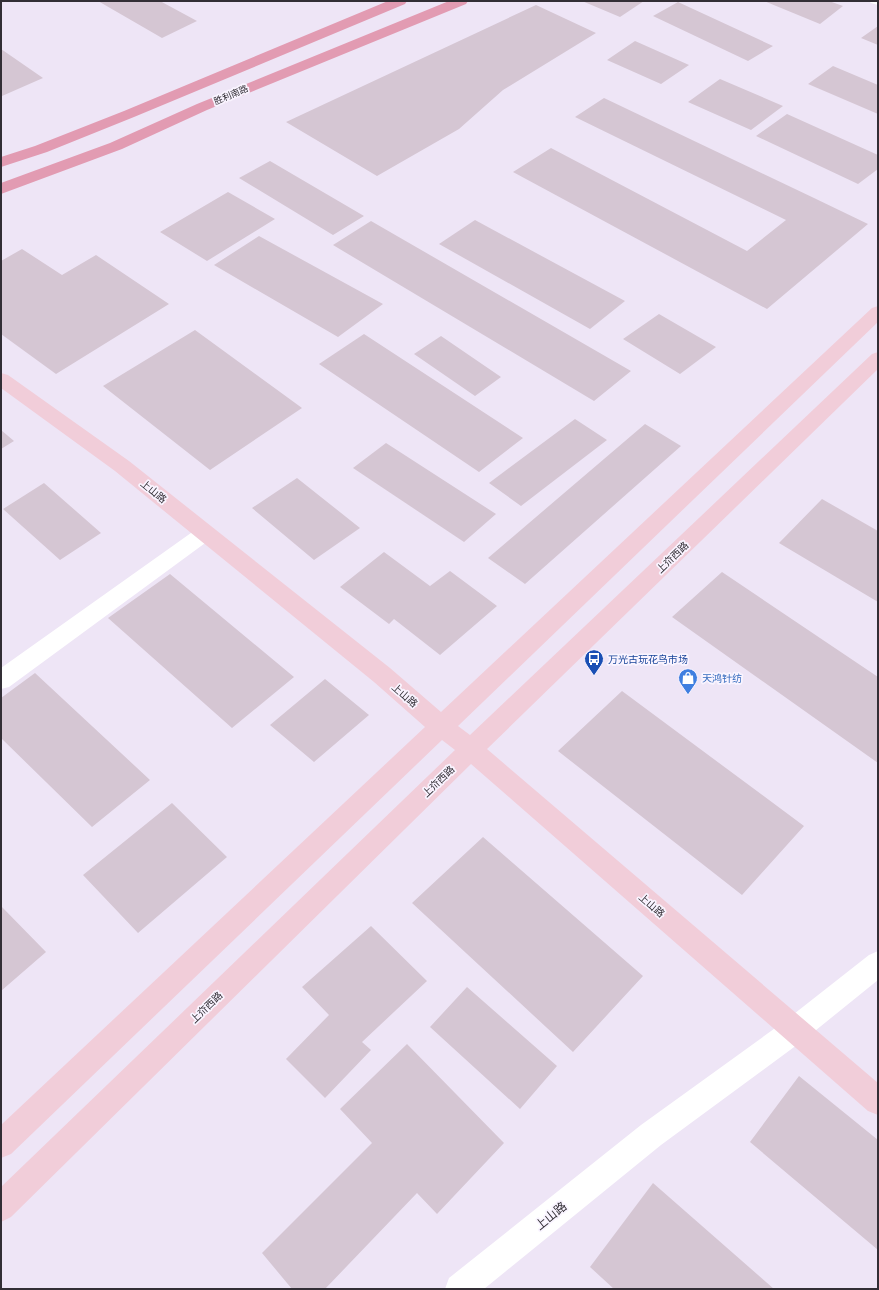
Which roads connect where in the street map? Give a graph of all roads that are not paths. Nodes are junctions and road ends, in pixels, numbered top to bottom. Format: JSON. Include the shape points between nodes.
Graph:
{"nodes":[{"id":1,"x":400,"y":1,"type":"edge"},
{"id":2,"x":461,"y":1,"type":"edge"},
{"id":3,"x":874,"y":1,"type":"edge"},
{"id":4,"x":878,"y":2,"type":"edge"},
{"id":5,"x":1,"y":162,"type":"edge"},
{"id":6,"x":1,"y":189,"type":"edge"},
{"id":7,"x":878,"y":312,"type":"edge"},
{"id":8,"x":875,"y":365,"type":"edge"},
{"id":9,"x":1,"y":379,"type":"edge"},
{"id":10,"x":205,"y":533,"type":"junction"},
{"id":11,"x":1,"y":680,"type":"edge"},
{"id":12,"x":442,"y":727,"type":"junction"},
{"id":13,"x":471,"y":749,"type":"junction"},
{"id":14,"x":878,"y":964,"type":"edge"},
{"id":15,"x":796,"y":1030,"type":"junction"},
{"id":16,"x":878,"y":1101,"type":"edge"},
{"id":17,"x":1,"y":1144,"type":"edge"},
{"id":18,"x":1,"y":1207,"type":"edge"},
{"id":19,"x":460,"y":1289,"type":"edge"}],
"edges":[{"from":1,"to":5,"type":"main road","via":[[128,114]]},
{"from":2,"to":6,"type":"main road","name":"胜利南路","via":[[232,95],[116,146]]},
{"from":3,"to":4,"type":"lane"},
{"from":7,"to":12,"type":"street"},
{"from":8,"to":13,"type":"street","name":"上夼西路"},
{"from":9,"to":10,"type":"street","name":"上山路","via":[[122,466]]},
{"from":10,"to":11,"type":"street"},
{"from":10,"to":12,"type":"street","name":"上山路","via":[[382,675]]},
{"from":12,"to":13,"type":"street","name":"上山路"},
{"from":12,"to":17,"type":"street"},
{"from":13,"to":15,"type":"street","name":"上山路"},
{"from":13,"to":18,"type":"street","name":"上夼西路"},
{"from":14,"to":15,"type":"street","name":"上山路"},
{"from":15,"to":16,"type":"street","name":"上山路"},
{"from":15,"to":19,"type":"street","name":"上山路","via":[[651,1135]]}]}
